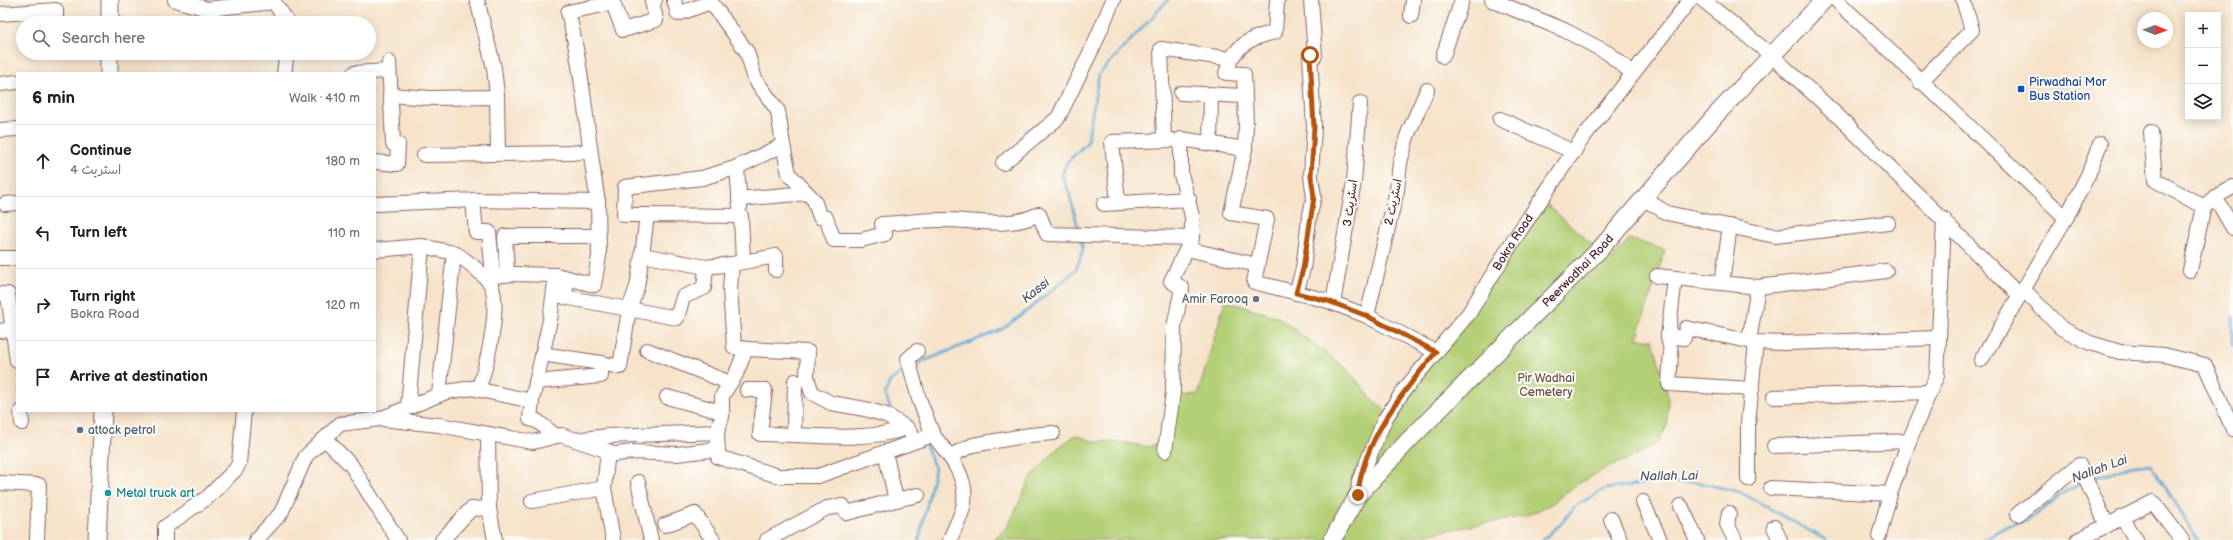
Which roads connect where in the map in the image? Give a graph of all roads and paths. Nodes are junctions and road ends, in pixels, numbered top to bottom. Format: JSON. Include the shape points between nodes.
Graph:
{"nodes":[{"id":1,"x":110,"y":0,"type":"edge"},
{"id":2,"x":121,"y":0,"type":"edge"},
{"id":3,"x":175,"y":0,"type":"edge"},
{"id":4,"x":477,"y":0,"type":"edge"},
{"id":5,"x":655,"y":0,"type":"edge"},
{"id":6,"x":674,"y":0,"type":"edge"},
{"id":7,"x":1113,"y":0,"type":"edge"},
{"id":8,"x":1277,"y":0,"type":"edge"},
{"id":9,"x":1311,"y":0,"type":"edge"},
{"id":10,"x":1413,"y":0,"type":"edge"},
{"id":11,"x":1462,"y":0,"type":"edge"},
{"id":12,"x":1492,"y":0,"type":"edge"},
{"id":13,"x":1690,"y":0,"type":"edge"},
{"id":14,"x":1703,"y":0,"type":"edge"},
{"id":15,"x":1824,"y":0,"type":"edge"},
{"id":16,"x":1836,"y":0,"type":"edge"},
{"id":17,"x":1963,"y":0,"type":"edge"},
{"id":18,"x":56,"y":11,"type":"edge"},
{"id":19,"x":0,"y":14,"type":"edge"},
{"id":20,"x":110,"y":16,"type":"edge"},
{"id":21,"x":283,"y":16,"type":"edge"},
{"id":22,"x":1411,"y":16,"type":"dead end"},
{"id":23,"x":1443,"y":56,"type":"dead end"},
{"id":24,"x":1775,"y":58,"type":"junction"},
{"id":25,"x":1230,"y":59,"type":"junction"},
{"id":26,"x":109,"y":60,"type":"edge"},
{"id":27,"x":286,"y":60,"type":"edge"},
{"id":28,"x":109,"y":72,"type":"edge"},
{"id":29,"x":284,"y":72,"type":"edge"},
{"id":30,"x":359,"y":72,"type":"edge"},
{"id":31,"x":1632,"y":73,"type":"junction"},
{"id":32,"x":16,"y":82,"type":"edge"},
{"id":33,"x":1920,"y":82,"type":"junction"},
{"id":34,"x":0,"y":84,"type":"edge"},
{"id":35,"x":1427,"y":90,"type":"dead end"},
{"id":36,"x":1181,"y":93,"type":"dead end"},
{"id":37,"x":1211,"y":94,"type":"junction"},
{"id":38,"x":390,"y":95,"type":"junction"},
{"id":39,"x":1244,"y":96,"type":"junction"},
{"id":40,"x":497,"y":97,"type":"junction"},
{"id":41,"x":1360,"y":103,"type":"dead end"},
{"id":42,"x":1500,"y":119,"type":"dead end"},
{"id":43,"x":16,"y":129,"type":"edge"},
{"id":44,"x":0,"y":130,"type":"edge"},
{"id":45,"x":2151,"y":132,"type":"dead end"},
{"id":46,"x":1181,"y":139,"type":"junction"},
{"id":47,"x":1164,"y":140,"type":"junction"},
{"id":48,"x":1210,"y":144,"type":"junction"},
{"id":49,"x":2100,"y":144,"type":"dead end"},
{"id":50,"x":783,"y":145,"type":"junction"},
{"id":51,"x":1245,"y":149,"type":"junction"},
{"id":52,"x":589,"y":151,"type":"junction"},
{"id":53,"x":1574,"y":152,"type":"junction"},
{"id":54,"x":498,"y":154,"type":"junction"},
{"id":55,"x":424,"y":155,"type":"dead end"},
{"id":56,"x":376,"y":162,"type":"edge"},
{"id":57,"x":1003,"y":163,"type":"dead end"},
{"id":58,"x":737,"y":167,"type":"junction"},
{"id":59,"x":2233,"y":187,"type":"edge"},
{"id":60,"x":807,"y":193,"type":"junction"},
{"id":61,"x":1646,"y":197,"type":"junction"},
{"id":62,"x":2215,"y":197,"type":"junction"},
{"id":63,"x":739,"y":199,"type":"junction"},
{"id":64,"x":1189,"y":199,"type":"junction"},
{"id":65,"x":473,"y":200,"type":"junction"},
{"id":66,"x":598,"y":202,"type":"junction"},
{"id":67,"x":1118,"y":203,"type":"junction"},
{"id":68,"x":376,"y":204,"type":"edge"},
{"id":69,"x":1104,"y":204,"type":"dead end"},
{"id":70,"x":2204,"y":207,"type":"junction"},
{"id":71,"x":647,"y":215,"type":"junction"},
{"id":72,"x":740,"y":216,"type":"junction"},
{"id":73,"x":2066,"y":218,"type":"junction"},
{"id":74,"x":1944,"y":219,"type":"junction"},
{"id":75,"x":1888,"y":223,"type":"dead end"},
{"id":76,"x":1730,"y":226,"type":"junction"},
{"id":77,"x":2233,"y":228,"type":"edge"},
{"id":78,"x":598,"y":236,"type":"junction"},
{"id":79,"x":1190,"y":244,"type":"junction"},
{"id":80,"x":422,"y":246,"type":"junction"},
{"id":81,"x":376,"y":250,"type":"edge"},
{"id":82,"x":454,"y":254,"type":"junction"},
{"id":83,"x":642,"y":255,"type":"junction"},
{"id":84,"x":0,"y":258,"type":"edge"},
{"id":85,"x":16,"y":258,"type":"edge"},
{"id":86,"x":738,"y":263,"type":"junction"},
{"id":87,"x":1257,"y":265,"type":"junction"},
{"id":88,"x":706,"y":267,"type":"junction"},
{"id":89,"x":776,"y":270,"type":"dead end"},
{"id":90,"x":2190,"y":270,"type":"dead end"},
{"id":91,"x":1886,"y":271,"type":"dead end"},
{"id":92,"x":507,"y":274,"type":"junction"},
{"id":93,"x":1657,"y":276,"type":"dead end"},
{"id":94,"x":562,"y":277,"type":"junction"},
{"id":95,"x":1675,"y":278,"type":"junction"},
{"id":96,"x":1722,"y":283,"type":"junction"},
{"id":97,"x":1758,"y":288,"type":"junction"},
{"id":98,"x":2021,"y":292,"type":"junction"},
{"id":99,"x":1296,"y":293,"type":"junction"},
{"id":100,"x":0,"y":294,"type":"edge"},
{"id":101,"x":1333,"y":303,"type":"junction"},
{"id":102,"x":629,"y":309,"type":"junction"},
{"id":103,"x":1367,"y":316,"type":"junction"},
{"id":104,"x":6,"y":330,"type":"edge"},
{"id":105,"x":1668,"y":336,"type":"junction"},
{"id":106,"x":1939,"y":338,"type":"junction"},
{"id":107,"x":1753,"y":341,"type":"junction"},
{"id":108,"x":746,"y":349,"type":"junction"},
{"id":109,"x":647,"y":350,"type":"dead end"},
{"id":110,"x":1436,"y":352,"type":"junction"},
{"id":111,"x":542,"y":354,"type":"junction"},
{"id":112,"x":16,"y":358,"type":"edge"},
{"id":113,"x":1981,"y":360,"type":"dead end"},
{"id":114,"x":912,"y":361,"type":"dead end"},
{"id":115,"x":601,"y":363,"type":"junction"},
{"id":116,"x":795,"y":381,"type":"dead end"},
{"id":117,"x":536,"y":382,"type":"junction"},
{"id":118,"x":730,"y":383,"type":"junction"},
{"id":119,"x":470,"y":388,"type":"junction"},
{"id":120,"x":747,"y":390,"type":"dead end"},
{"id":121,"x":1752,"y":390,"type":"junction"},
{"id":122,"x":1929,"y":392,"type":"junction"},
{"id":123,"x":439,"y":394,"type":"junction"},
{"id":124,"x":667,"y":397,"type":"dead end"},
{"id":125,"x":1774,"y":397,"type":"dead end"},
{"id":126,"x":532,"y":401,"type":"junction"},
{"id":127,"x":408,"y":407,"type":"junction"},
{"id":128,"x":103,"y":412,"type":"edge"},
{"id":129,"x":244,"y":412,"type":"edge"},
{"id":130,"x":722,"y":412,"type":"junction"},
{"id":131,"x":356,"y":416,"type":"edge"},
{"id":132,"x":380,"y":419,"type":"junction"},
{"id":133,"x":907,"y":428,"type":"junction"},
{"id":134,"x":2233,"y":429,"type":"edge"},
{"id":135,"x":717,"y":432,"type":"junction"},
{"id":136,"x":1053,"y":433,"type":"dead end"},
{"id":137,"x":488,"y":434,"type":"junction"},
{"id":138,"x":794,"y":434,"type":"junction"},
{"id":139,"x":933,"y":435,"type":"junction"},
{"id":140,"x":556,"y":436,"type":"junction"},
{"id":141,"x":324,"y":439,"type":"junction"},
{"id":142,"x":575,"y":440,"type":"junction"},
{"id":143,"x":917,"y":441,"type":"junction"},
{"id":144,"x":1909,"y":441,"type":"junction"},
{"id":145,"x":1774,"y":446,"type":"dead end"},
{"id":146,"x":718,"y":449,"type":"junction"},
{"id":147,"x":1164,"y":451,"type":"dead end"},
{"id":148,"x":885,"y":452,"type":"junction"},
{"id":149,"x":608,"y":455,"type":"junction"},
{"id":150,"x":950,"y":456,"type":"junction"},
{"id":151,"x":1748,"y":479,"type":"dead end"},
{"id":152,"x":638,"y":482,"type":"dead end"},
{"id":153,"x":0,"y":483,"type":"edge"},
{"id":154,"x":604,"y":488,"type":"junction"},
{"id":155,"x":1771,"y":488,"type":"dead end"},
{"id":156,"x":1890,"y":494,"type":"junction"},
{"id":157,"x":918,"y":495,"type":"dead end"},
{"id":158,"x":1358,"y":495,"type":"junction"},
{"id":159,"x":896,"y":500,"type":"junction"},
{"id":160,"x":532,"y":501,"type":"dead end"},
{"id":161,"x":1643,"y":502,"type":"dead end"},
{"id":162,"x":1681,"y":506,"type":"dead end"},
{"id":163,"x":489,"y":508,"type":"junction"},
{"id":164,"x":1729,"y":513,"type":"dead end"},
{"id":165,"x":2018,"y":514,"type":"dead end"},
{"id":166,"x":2122,"y":517,"type":"junction"},
{"id":167,"x":1611,"y":519,"type":"dead end"},
{"id":168,"x":665,"y":525,"type":"dead end"},
{"id":169,"x":2101,"y":532,"type":"edge"},
{"id":170,"x":1879,"y":536,"type":"dead end"},
{"id":171,"x":37,"y":540,"type":"edge"},
{"id":172,"x":97,"y":540,"type":"edge"},
{"id":173,"x":165,"y":540,"type":"edge"},
{"id":174,"x":256,"y":540,"type":"edge"},
{"id":175,"x":398,"y":540,"type":"edge"},
{"id":176,"x":442,"y":540,"type":"edge"},
{"id":177,"x":496,"y":540,"type":"edge"},
{"id":178,"x":613,"y":540,"type":"edge"},
{"id":179,"x":651,"y":540,"type":"edge"},
{"id":180,"x":713,"y":540,"type":"edge"},
{"id":181,"x":767,"y":540,"type":"edge"},
{"id":182,"x":950,"y":540,"type":"edge"},
{"id":183,"x":1332,"y":540,"type":"edge"},
{"id":184,"x":1620,"y":540,"type":"edge"},
{"id":185,"x":1660,"y":540,"type":"edge"},
{"id":186,"x":1697,"y":540,"type":"edge"},
{"id":187,"x":1735,"y":540,"type":"edge"},
{"id":188,"x":2078,"y":540,"type":"edge"},
{"id":189,"x":2136,"y":540,"type":"edge"},
{"id":190,"x":2182,"y":540,"type":"edge"}],
"edges":[{"from":1,"to":2,"type":"street"},
{"from":1,"to":20,"type":"main road"},
{"from":3,"to":21,"type":"street","via":[[207,9],[274,2]]},
{"from":4,"to":40,"type":"street","via":[[494,68]]},
{"from":5,"to":52,"type":"street","via":[[652,1],[656,20],[623,30],[613,3],[568,12],[578,49]]},
{"from":6,"to":50,"type":"street","via":[[678,14],[711,2],[747,52],[755,79],[778,111]]},
{"from":7,"to":57,"type":"street","via":[[1058,118]]},
{"from":8,"to":25,"type":"street","via":[[1275,32],[1238,47]]},
{"from":9,"to":99,"type":"street","via":[[1315,56],[1310,55],[1314,127],[1311,176],[1314,197],[1303,269]]},
{"from":10,"to":22,"type":"street"},
{"from":11,"to":23,"type":"street"},
{"from":12,"to":31,"type":"street","via":[[1564,30],[1608,53]]},
{"from":13,"to":31,"type":"street","name":"Bokra Road"},
{"from":14,"to":24,"type":"street"},
{"from":15,"to":24,"type":"main road","name":"Peerwadhai Road"},
{"from":16,"to":24,"type":"main road"},
{"from":16,"to":33,"type":"street"},
{"from":17,"to":33,"type":"street","via":[[1972,30]]},
{"from":18,"to":19,"type":"street"},
{"from":24,"to":61,"type":"main road","name":"Peerwadhai Road"},
{"from":24,"to":74,"type":"street","via":[[1840,117]]},
{"from":25,"to":39,"type":"street","via":[[1226,73],[1244,74]]},
{"from":25,"to":47,"type":"street","via":[[1161,49]]},
{"from":26,"to":28,"type":"main road"},
{"from":27,"to":29,"type":"street"},
{"from":30,"to":38,"type":"street","via":[[389,66]]},
{"from":31,"to":53,"type":"street","name":"Bokra Road"},
{"from":32,"to":34,"type":"street"},
{"from":33,"to":73,"type":"street"},
{"from":35,"to":103,"type":"street","name":"اسٹریٹ 2","via":[[1400,163],[1397,190]]},
{"from":36,"to":37,"type":"street"},
{"from":37,"to":39,"type":"street"},
{"from":37,"to":48,"type":"street"},
{"from":38,"to":40,"type":"street","via":[[430,98]]},
{"from":38,"to":56,"type":"street","via":[[393,144],[398,144],[397,164]]},
{"from":39,"to":51,"type":"street"},
{"from":40,"to":54,"type":"street"},
{"from":41,"to":101,"type":"street","name":"اسٹریٹ 3","via":[[1354,182]]},
{"from":42,"to":53,"type":"street"},
{"from":43,"to":44,"type":"street"},
{"from":45,"to":70,"type":"street","via":[[2155,180]]},
{"from":46,"to":47,"type":"street"},
{"from":46,"to":48,"type":"street"},
{"from":46,"to":64,"type":"street","via":[[1181,174]]},
{"from":47,"to":67,"type":"street","via":[[1112,142]]},
{"from":48,"to":51,"type":"street"},
{"from":49,"to":73,"type":"street","via":[[2088,175]]},
{"from":50,"to":58,"type":"street"},
{"from":50,"to":60,"type":"street","via":[[789,174]]},
{"from":51,"to":87,"type":"street","via":[[1231,213],[1267,219]]},
{"from":52,"to":54,"type":"street"},
{"from":52,"to":66,"type":"street"},
{"from":53,"to":110,"type":"street","name":"Bokra Road","via":[[1513,240],[1469,313]]},
{"from":54,"to":55,"type":"street"},
{"from":58,"to":63,"type":"street"},
{"from":58,"to":71,"type":"street","via":[[702,178],[625,187],[624,215]]},
{"from":59,"to":62,"type":"street"},
{"from":60,"to":63,"type":"street"},
{"from":60,"to":79,"type":"street","via":[[814,200],[820,217],[826,218],[834,240],[861,240],[885,234],[882,224],[939,220],[977,223],[1024,222],[1039,214],[1047,234]]},
{"from":61,"to":76,"type":"street","via":[[1666,213]]},
{"from":61,"to":158,"type":"main road","name":"Peerwadhai Road","via":[[1600,249]]},
{"from":62,"to":70,"type":"street"},
{"from":62,"to":77,"type":"street"},
{"from":63,"to":72,"type":"street"},
{"from":64,"to":67,"type":"street"},
{"from":64,"to":79,"type":"street","via":[[1192,216]]},
{"from":65,"to":66,"type":"street"},
{"from":65,"to":68,"type":"street"},
{"from":65,"to":92,"type":"street","via":[[476,232],[488,232],[493,276]]},
{"from":66,"to":78,"type":"street"},
{"from":67,"to":69,"type":"street"},
{"from":70,"to":90,"type":"street"},
{"from":71,"to":72,"type":"street"},
{"from":71,"to":83,"type":"street"},
{"from":72,"to":86,"type":"street"},
{"from":73,"to":98,"type":"street"},
{"from":74,"to":98,"type":"street"},
{"from":74,"to":106,"type":"street"},
{"from":75,"to":76,"type":"street","via":[[1775,236]]},
{"from":76,"to":96,"type":"street"},
{"from":78,"to":92,"type":"street","via":[[505,236]]},
{"from":78,"to":94,"type":"street","via":[[594,285]]},
{"from":79,"to":87,"type":"street"},
{"from":79,"to":147,"type":"street","via":[[1171,281],[1182,288],[1174,327],[1173,392]]},
{"from":80,"to":81,"type":"street"},
{"from":80,"to":82,"type":"street"},
{"from":80,"to":127,"type":"street"},
{"from":82,"to":119,"type":"street","via":[[462,256],[490,284],[494,309],[487,364],[479,387]]},
{"from":82,"to":123,"type":"street"},
{"from":83,"to":88,"type":"street"},
{"from":83,"to":102,"type":"street","via":[[637,288]]},
{"from":84,"to":85,"type":"street"},
{"from":86,"to":88,"type":"street"},
{"from":86,"to":89,"type":"street","via":[[776,256]]},
{"from":86,"to":108,"type":"street","via":[[730,289],[734,347]]},
{"from":87,"to":99,"type":"street","via":[[1254,282]]},
{"from":88,"to":102,"type":"street","via":[[704,288],[683,297],[677,318]]},
{"from":91,"to":97,"type":"street"},
{"from":92,"to":94,"type":"street"},
{"from":93,"to":95,"type":"street"},
{"from":94,"to":102,"type":"street","via":[[564,297]]},
{"from":94,"to":111,"type":"street"},
{"from":95,"to":96,"type":"street"},
{"from":95,"to":105,"type":"street"},
{"from":96,"to":97,"type":"street"},
{"from":97,"to":107,"type":"street"},
{"from":98,"to":113,"type":"street"},
{"from":98,"to":134,"type":"street","via":[[2061,328],[2090,342],[2120,352],[2164,354],[2205,365]]},
{"from":99,"to":101,"type":"street"},
{"from":100,"to":104,"type":"street","via":[[8,294]]},
{"from":101,"to":103,"type":"street"},
{"from":102,"to":115,"type":"street","via":[[620,367]]},
{"from":103,"to":110,"type":"street"},
{"from":104,"to":112,"type":"street"},
{"from":105,"to":107,"type":"street","via":[[1684,338],[1686,328]]},
{"from":105,"to":121,"type":"street","via":[[1671,352],[1669,384]]},
{"from":106,"to":107,"type":"street","via":[[1785,343]]},
{"from":106,"to":122,"type":"street","via":[[1937,375]]},
{"from":107,"to":121,"type":"street"},
{"from":108,"to":118,"type":"street"},
{"from":108,"to":133,"type":"street","via":[[808,352],[807,377],[812,393],[832,404],[886,415]]},
{"from":109,"to":118,"type":"street"},
{"from":110,"to":158,"type":"street","name":"Bokra Road","via":[[1404,390],[1385,419],[1361,475]]},
{"from":111,"to":115,"type":"street"},
{"from":111,"to":117,"type":"street"},
{"from":114,"to":139,"type":"street"},
{"from":115,"to":117,"type":"street","via":[[601,376]]},
{"from":116,"to":138,"type":"street"},
{"from":117,"to":126,"type":"street"},
{"from":118,"to":130,"type":"street","via":[[722,396]]},
{"from":119,"to":123,"type":"street"},
{"from":119,"to":126,"type":"street"},
{"from":120,"to":138,"type":"street","via":[[765,390],[760,434]]},
{"from":121,"to":151,"type":"street","via":[[1748,423]]},
{"from":122,"to":125,"type":"street"},
{"from":122,"to":144,"type":"street"},
{"from":123,"to":127,"type":"street"},
{"from":124,"to":130,"type":"street"},
{"from":126,"to":140,"type":"street","via":[[530,419],[537,421]]},
{"from":127,"to":132,"type":"street"},
{"from":128,"to":172,"type":"main road"},
{"from":129,"to":173,"type":"street","via":[[239,463],[236,469],[208,497],[164,527]]},
{"from":130,"to":135,"type":"street"},
{"from":131,"to":132,"type":"street"},
{"from":131,"to":141,"type":"street","via":[[340,424]]},
{"from":132,"to":137,"type":"street","via":[[439,425]]},
{"from":133,"to":138,"type":"street","via":[[889,434],[847,437]]},
{"from":133,"to":143,"type":"street"},
{"from":135,"to":142,"type":"street","via":[[608,436]]},
{"from":135,"to":146,"type":"street"},
{"from":136,"to":150,"type":"street","via":[[973,445]]},
{"from":137,"to":140,"type":"street","via":[[533,442]]},
{"from":137,"to":163,"type":"street"},
{"from":139,"to":143,"type":"street"},
{"from":139,"to":150,"type":"street"},
{"from":140,"to":142,"type":"street","via":[[561,435]]},
{"from":141,"to":174,"type":"street","via":[[306,456],[281,513]]},
{"from":141,"to":175,"type":"street","via":[[351,465]]},
{"from":142,"to":149,"type":"street","via":[[608,451]]},
{"from":143,"to":148,"type":"street"},
{"from":144,"to":145,"type":"street"},
{"from":144,"to":156,"type":"street"},
{"from":146,"to":148,"type":"street","via":[[718,457],[778,476],[818,476]]},
{"from":146,"to":149,"type":"street","via":[[677,454],[633,452]]},
{"from":148,"to":159,"type":"street"},
{"from":149,"to":154,"type":"street"},
{"from":150,"to":182,"type":"street","via":[[959,469],[964,491],[963,507]]},
{"from":152,"to":179,"type":"street"},
{"from":153,"to":171,"type":"street","via":[[39,485]]},
{"from":154,"to":160,"type":"street"},
{"from":154,"to":178,"type":"street"},
{"from":155,"to":156,"type":"street"},
{"from":156,"to":170,"type":"street"},
{"from":157,"to":159,"type":"street"},
{"from":158,"to":183,"type":"main road","name":"Peerwadhai Road"},
{"from":159,"to":181,"type":"street","via":[[846,514],[843,506],[826,508]]},
{"from":161,"to":185,"type":"street"},
{"from":162,"to":186,"type":"street"},
{"from":163,"to":176,"type":"street","via":[[472,509]]},
{"from":163,"to":177,"type":"street"},
{"from":164,"to":187,"type":"street","via":[[1727,524]]},
{"from":165,"to":169,"type":"street","via":[[2079,465],[2087,481]]},
{"from":166,"to":169,"type":"street"},
{"from":166,"to":189,"type":"street"},
{"from":166,"to":190,"type":"street","via":[[2153,502]]},
{"from":167,"to":184,"type":"street"},
{"from":168,"to":180,"type":"street","via":[[695,514]]},
{"from":169,"to":188,"type":"street"}]}
